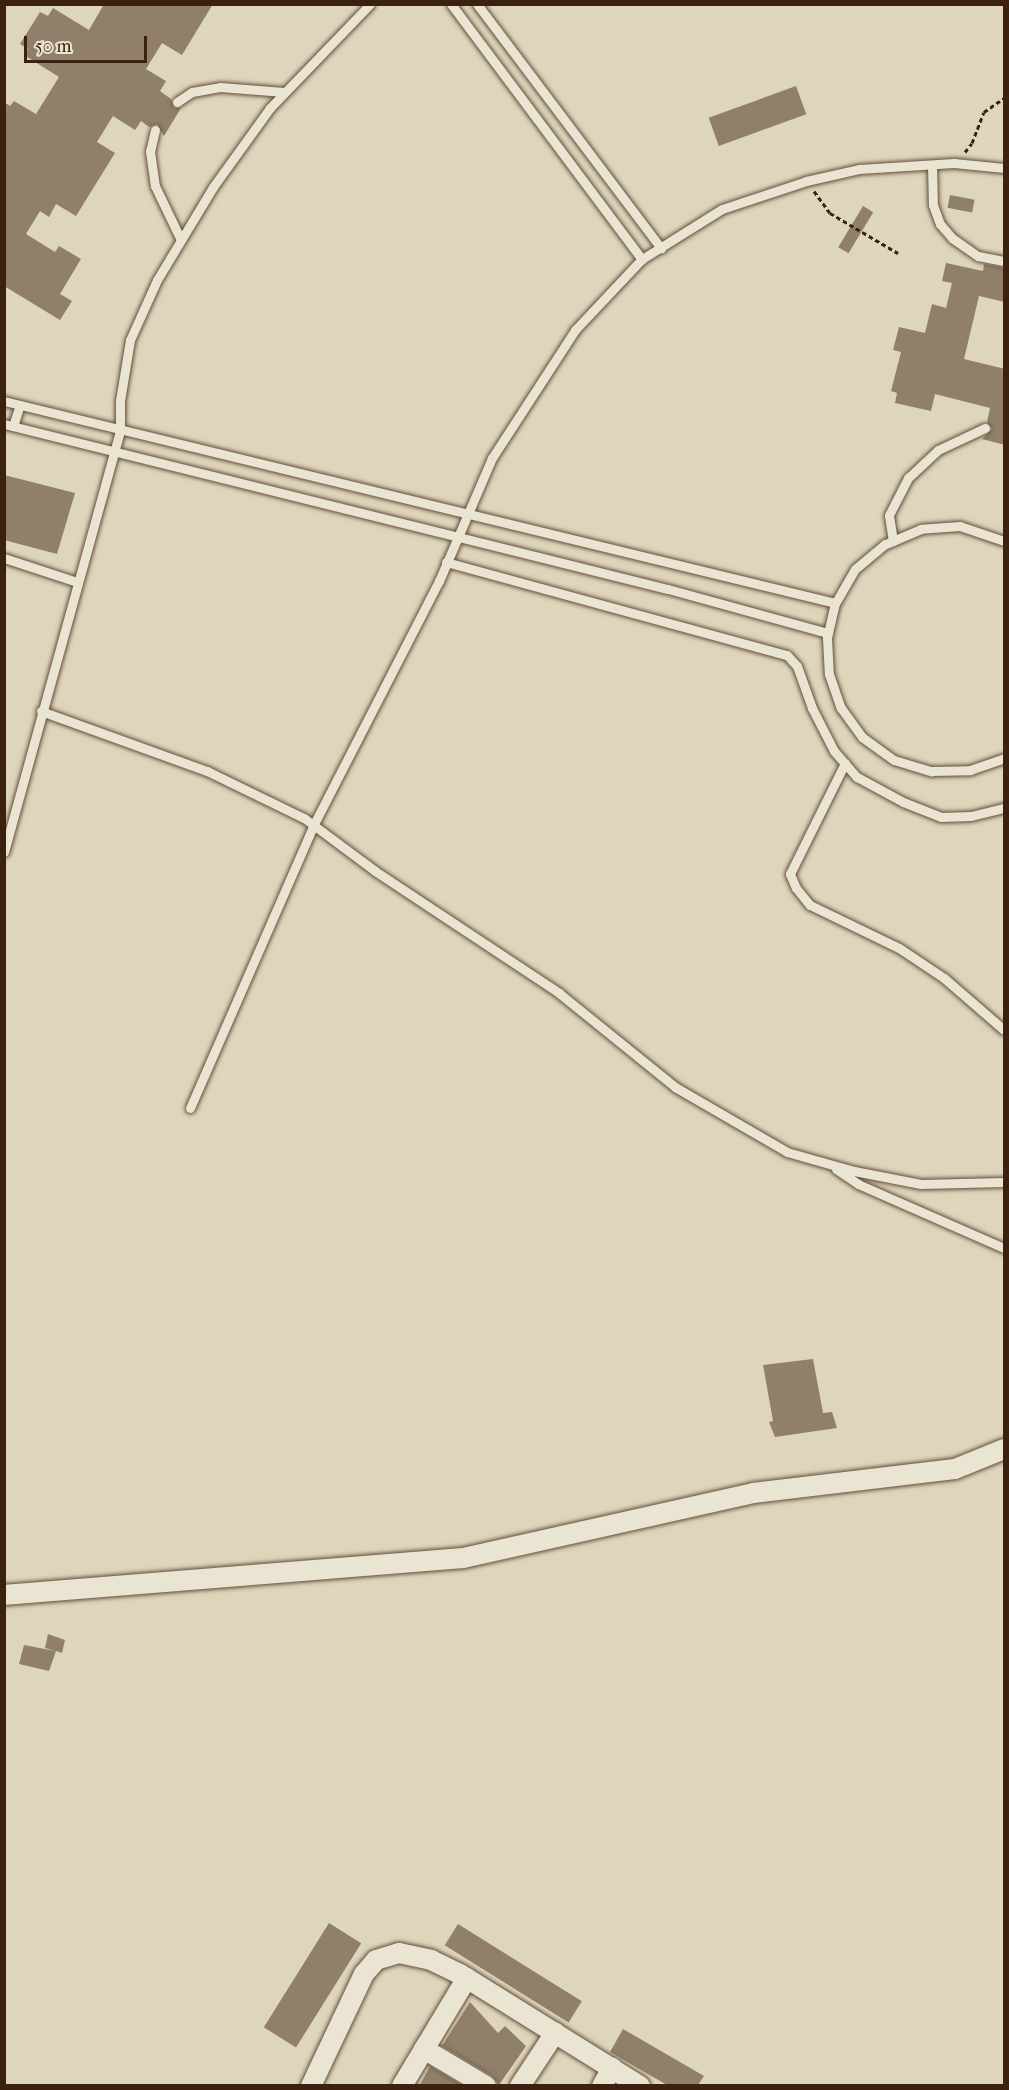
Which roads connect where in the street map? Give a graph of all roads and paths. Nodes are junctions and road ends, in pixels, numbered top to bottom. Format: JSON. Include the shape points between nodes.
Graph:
{"nodes":[{"id":1,"x":370,"y":4,"type":"edge"},
{"id":2,"x":451,"y":4,"type":"edge"},
{"id":3,"x":477,"y":4,"type":"edge"},
{"id":4,"x":284,"y":92,"type":"junction"},
{"id":5,"x":1005,"y":98,"type":"edge"},
{"id":6,"x":177,"y":102,"type":"dead end"},
{"id":7,"x":155,"y":130,"type":"dead end"},
{"id":8,"x":954,"y":163,"type":"junction"},
{"id":9,"x":932,"y":165,"type":"junction"},
{"id":10,"x":1005,"y":168,"type":"edge"},
{"id":11,"x":806,"y":181,"type":"junction"},
{"id":12,"x":180,"y":238,"type":"junction"},
{"id":13,"x":661,"y":248,"type":"junction"},
{"id":14,"x":898,"y":254,"type":"dead end"},
{"id":15,"x":642,"y":259,"type":"junction"},
{"id":16,"x":1005,"y":261,"type":"edge"},
{"id":17,"x":4,"y":401,"type":"edge"},
{"id":18,"x":20,"y":405,"type":"junction"},
{"id":19,"x":9,"y":425,"type":"edge"},
{"id":20,"x":985,"y":428,"type":"dead end"},
{"id":21,"x":120,"y":430,"type":"junction"},
{"id":22,"x":114,"y":450,"type":"junction"},
{"id":23,"x":465,"y":514,"type":"junction"},
{"id":24,"x":455,"y":539,"type":"junction"},
{"id":25,"x":893,"y":540,"type":"junction"},
{"id":26,"x":1005,"y":541,"type":"edge"},
{"id":27,"x":4,"y":558,"type":"edge"},
{"id":28,"x":446,"y":562,"type":"junction"},
{"id":29,"x":77,"y":582,"type":"junction"},
{"id":30,"x":835,"y":603,"type":"junction"},
{"id":31,"x":828,"y":633,"type":"junction"},
{"id":32,"x":41,"y":711,"type":"junction"},
{"id":33,"x":1005,"y":758,"type":"edge"},
{"id":34,"x":845,"y":763,"type":"junction"},
{"id":35,"x":1005,"y":808,"type":"edge"},
{"id":36,"x":314,"y":826,"type":"junction"},
{"id":37,"x":4,"y":852,"type":"edge"},
{"id":38,"x":1005,"y":1029,"type":"edge"},
{"id":39,"x":190,"y":1108,"type":"dead end"},
{"id":40,"x":828,"y":1164,"type":"junction"},
{"id":41,"x":1005,"y":1182,"type":"edge"},
{"id":42,"x":1005,"y":1248,"type":"edge"},
{"id":43,"x":1005,"y":1449,"type":"edge"},
{"id":44,"x":4,"y":1596,"type":"edge"},
{"id":45,"x":466,"y":1978,"type":"junction"},
{"id":46,"x":555,"y":2033,"type":"junction"},
{"id":47,"x":424,"y":2049,"type":"junction"},
{"id":48,"x":612,"y":2068,"type":"junction"},
{"id":49,"x":314,"y":2085,"type":"edge"},
{"id":50,"x":402,"y":2085,"type":"edge"},
{"id":51,"x":486,"y":2085,"type":"edge"},
{"id":52,"x":520,"y":2085,"type":"edge"},
{"id":53,"x":602,"y":2085,"type":"edge"},
{"id":54,"x":640,"y":2085,"type":"edge"}],
"edges":[{"from":1,"to":4,"type":"lane"},
{"from":2,"to":15,"type":"lane"},
{"from":3,"to":13,"type":"lane"},
{"from":4,"to":6,"type":"lane","via":[[220,87],[192,92]]},
{"from":4,"to":12,"type":"lane"},
{"from":5,"to":8,"type":"path","via":[[984,112],[972,143]]},
{"from":7,"to":12,"type":"lane","via":[[150,151],[155,186]]},
{"from":8,"to":9,"type":"lane"},
{"from":8,"to":10,"type":"lane"},
{"from":9,"to":11,"type":"lane","via":[[860,169]]},
{"from":9,"to":16,"type":"lane","via":[[933,205],[940,224],[978,256]]},
{"from":11,"to":13,"type":"lane","via":[[722,210]]},
{"from":11,"to":14,"type":"path","via":[[830,213]]},
{"from":12,"to":21,"type":"lane","via":[[130,340],[120,401]]},
{"from":13,"to":15,"type":"lane"},
{"from":15,"to":23,"type":"lane","via":[[574,330],[492,458]]},
{"from":17,"to":18,"type":"lane"},
{"from":18,"to":19,"type":"lane"},
{"from":18,"to":21,"type":"lane"},
{"from":19,"to":22,"type":"lane"},
{"from":20,"to":25,"type":"lane","via":[[938,450],[908,478],[889,515]]},
{"from":21,"to":22,"type":"lane"},
{"from":21,"to":23,"type":"lane"},
{"from":22,"to":24,"type":"lane"},
{"from":22,"to":29,"type":"lane"},
{"from":23,"to":24,"type":"lane"},
{"from":23,"to":30,"type":"lane"},
{"from":24,"to":28,"type":"lane"},
{"from":24,"to":31,"type":"lane","via":[[668,589]]},
{"from":25,"to":26,"type":"lane","via":[[921,529],[960,526]]},
{"from":25,"to":30,"type":"lane","via":[[855,569]]},
{"from":27,"to":29,"type":"lane"},
{"from":28,"to":34,"type":"lane","via":[[787,655],[796,666],[834,751]]},
{"from":28,"to":36,"type":"lane"},
{"from":29,"to":32,"type":"lane"},
{"from":30,"to":31,"type":"lane"},
{"from":31,"to":33,"type":"lane","via":[[828,674],[841,708],[862,736],[894,760],[931,771],[970,770]]},
{"from":32,"to":36,"type":"lane","via":[[213,774]]},
{"from":32,"to":37,"type":"lane"},
{"from":34,"to":35,"type":"lane","via":[[857,777],[941,817],[971,816]]},
{"from":34,"to":38,"type":"lane","via":[[790,874],[796,888],[810,905],[899,948],[944,978]]},
{"from":36,"to":39,"type":"lane"},
{"from":36,"to":40,"type":"lane","via":[[559,993],[675,1087],[787,1152]]},
{"from":40,"to":41,"type":"lane","via":[[921,1184]]},
{"from":40,"to":42,"type":"lane","via":[[858,1184]]},
{"from":43,"to":44,"type":"street","via":[[955,1469],[753,1493],[463,1558]]},
{"from":45,"to":46,"type":"street"},
{"from":45,"to":47,"type":"street"},
{"from":45,"to":49,"type":"street","via":[[414,1955],[399,1953],[376,1960],[364,1974]]},
{"from":46,"to":48,"type":"street"},
{"from":46,"to":52,"type":"street"},
{"from":47,"to":50,"type":"street"},
{"from":47,"to":51,"type":"street"},
{"from":48,"to":53,"type":"street"},
{"from":48,"to":54,"type":"street"}]}
